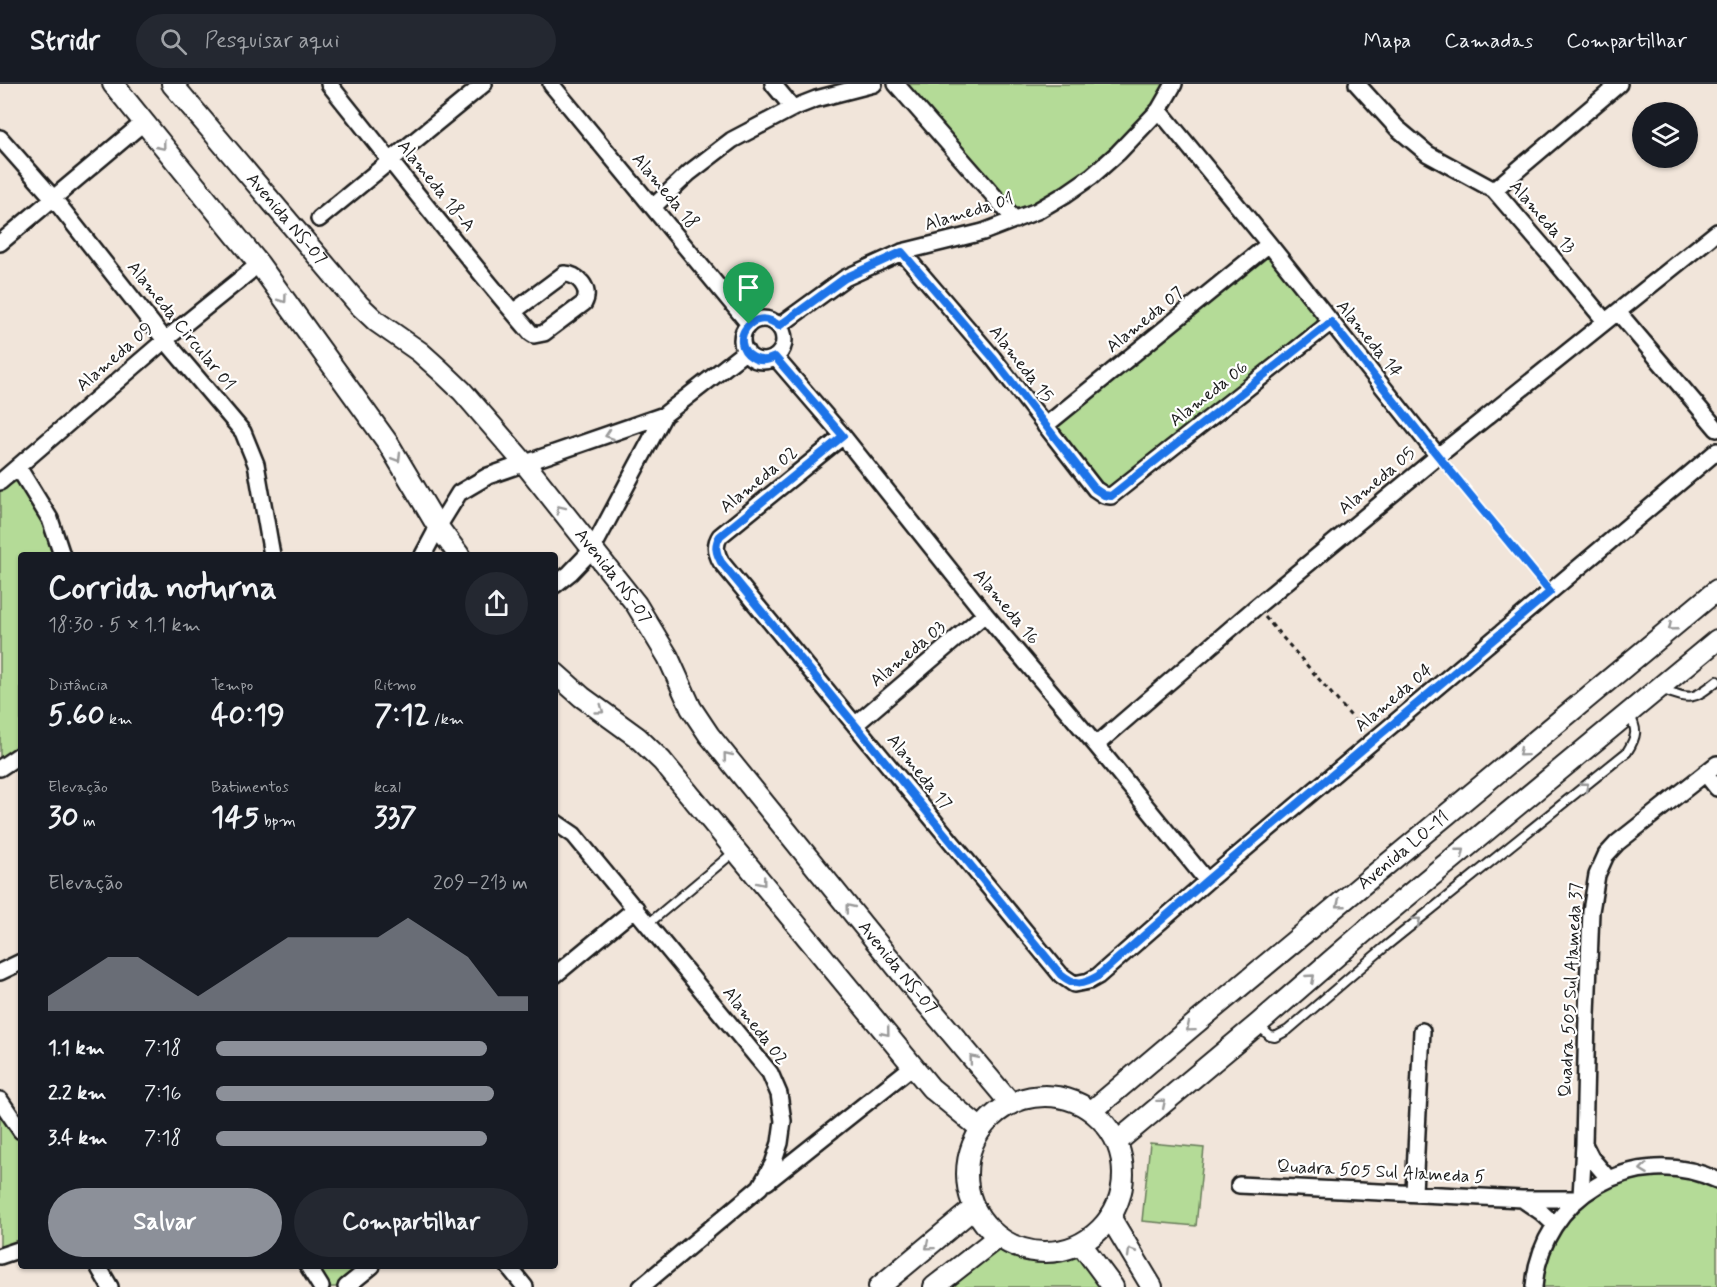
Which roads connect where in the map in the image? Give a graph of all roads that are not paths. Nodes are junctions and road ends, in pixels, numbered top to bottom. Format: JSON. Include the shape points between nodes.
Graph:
{"nodes":[{"id":1,"x":113,"y":84,"type":"edge"},
{"id":2,"x":172,"y":84,"type":"edge"},
{"id":3,"x":328,"y":84,"type":"edge"},
{"id":4,"x":484,"y":84,"type":"edge"},
{"id":5,"x":551,"y":84,"type":"edge"},
{"id":6,"x":773,"y":84,"type":"edge"},
{"id":7,"x":874,"y":84,"type":"edge"},
{"id":8,"x":896,"y":84,"type":"edge"},
{"id":9,"x":1174,"y":84,"type":"edge"},
{"id":10,"x":1357,"y":84,"type":"edge"},
{"id":11,"x":1619,"y":84,"type":"edge"},
{"id":12,"x":793,"y":108,"type":"junction"},
{"id":13,"x":1159,"y":110,"type":"junction"},
{"id":14,"x":143,"y":123,"type":"junction"},
{"id":15,"x":0,"y":138,"type":"edge"},
{"id":16,"x":390,"y":160,"type":"junction"},
{"id":17,"x":1494,"y":190,"type":"junction"},
{"id":18,"x":54,"y":199,"type":"junction"},
{"id":19,"x":653,"y":207,"type":"junction"},
{"id":20,"x":320,"y":219,"type":"dead end"},
{"id":21,"x":1015,"y":220,"type":"junction"},
{"id":22,"x":1717,"y":232,"type":"edge"},
{"id":23,"x":0,"y":243,"type":"edge"},
{"id":24,"x":1269,"y":244,"type":"junction"},
{"id":25,"x":902,"y":252,"type":"junction"},
{"id":26,"x":259,"y":264,"type":"junction"},
{"id":27,"x":513,"y":312,"type":"junction"},
{"id":28,"x":1618,"y":312,"type":"junction"},
{"id":29,"x":1605,"y":321,"type":"junction"},
{"id":30,"x":1331,"y":322,"type":"junction"},
{"id":31,"x":749,"y":324,"type":"junction"},
{"id":32,"x":779,"y":326,"type":"junction"},
{"id":33,"x":165,"y":340,"type":"junction"},
{"id":34,"x":746,"y":351,"type":"junction"},
{"id":35,"x":775,"y":357,"type":"junction"},
{"id":36,"x":664,"y":415,"type":"junction"},
{"id":37,"x":1045,"y":426,"type":"junction"},
{"id":38,"x":1717,"y":429,"type":"edge"},
{"id":39,"x":843,"y":436,"type":"junction"},
{"id":40,"x":1717,"y":451,"type":"edge"},
{"id":41,"x":1438,"y":456,"type":"junction"},
{"id":42,"x":525,"y":464,"type":"junction"},
{"id":43,"x":18,"y":467,"type":"junction"},
{"id":44,"x":0,"y":482,"type":"edge"},
{"id":45,"x":1111,"y":496,"type":"joint"},
{"id":46,"x":438,"y":527,"type":"junction"},
{"id":47,"x":592,"y":550,"type":"junction"},
{"id":48,"x":61,"y":552,"type":"edge"},
{"id":49,"x":271,"y":552,"type":"edge"},
{"id":50,"x":425,"y":552,"type":"edge"},
{"id":51,"x":457,"y":552,"type":"edge"},
{"id":52,"x":721,"y":562,"type":"joint"},
{"id":53,"x":558,"y":583,"type":"edge"},
{"id":54,"x":1717,"y":590,"type":"edge"},
{"id":55,"x":985,"y":614,"type":"junction"},
{"id":56,"x":1717,"y":640,"type":"edge"},
{"id":57,"x":558,"y":676,"type":"edge"},
{"id":58,"x":1717,"y":681,"type":"edge"},
{"id":59,"x":1658,"y":689,"type":"junction"},
{"id":60,"x":1629,"y":714,"type":"junction"},
{"id":61,"x":855,"y":725,"type":"junction"},
{"id":62,"x":1096,"y":745,"type":"junction"},
{"id":63,"x":18,"y":756,"type":"edge"},
{"id":64,"x":0,"y":768,"type":"edge"},
{"id":65,"x":1711,"y":768,"type":"edge"},
{"id":66,"x":1717,"y":788,"type":"edge"},
{"id":67,"x":558,"y":824,"type":"edge"},
{"id":68,"x":736,"y":850,"type":"junction"},
{"id":69,"x":1207,"y":880,"type":"junction"},
{"id":70,"x":636,"y":908,"type":"junction"},
{"id":71,"x":648,"y":924,"type":"junction"},
{"id":72,"x":18,"y":963,"type":"edge"},
{"id":73,"x":0,"y":972,"type":"edge"},
{"id":74,"x":558,"y":973,"type":"edge"},
{"id":75,"x":1098,"y":976,"type":"joint"},
{"id":76,"x":1257,"y":1024,"type":"junction"},
{"id":77,"x":1422,"y":1031,"type":"dead end"},
{"id":78,"x":913,"y":1066,"type":"junction"},
{"id":79,"x":0,"y":1100,"type":"edge"},
{"id":80,"x":1011,"y":1104,"type":"junction"},
{"id":81,"x":1092,"y":1112,"type":"junction"},
{"id":82,"x":18,"y":1127,"type":"edge"},
{"id":83,"x":981,"y":1129,"type":"junction"},
{"id":84,"x":1118,"y":1141,"type":"junction"},
{"id":85,"x":1584,"y":1144,"type":"junction"},
{"id":86,"x":1608,"y":1179,"type":"junction"},
{"id":87,"x":1717,"y":1180,"type":"edge"},
{"id":88,"x":1239,"y":1185,"type":"dead end"},
{"id":89,"x":760,"y":1187,"type":"junction"},
{"id":90,"x":1414,"y":1192,"type":"junction"},
{"id":91,"x":1579,"y":1197,"type":"junction"},
{"id":92,"x":1522,"y":1198,"type":"junction"},
{"id":93,"x":974,"y":1208,"type":"junction"},
{"id":94,"x":1110,"y":1217,"type":"junction"},
{"id":95,"x":1555,"y":1225,"type":"junction"},
{"id":96,"x":998,"y":1237,"type":"junction"},
{"id":97,"x":1081,"y":1244,"type":"junction"},
{"id":98,"x":18,"y":1250,"type":"edge"},
{"id":99,"x":0,"y":1256,"type":"edge"},
{"id":100,"x":100,"y":1269,"type":"edge"},
{"id":101,"x":310,"y":1269,"type":"edge"},
{"id":102,"x":368,"y":1269,"type":"edge"},
{"id":103,"x":510,"y":1269,"type":"edge"},
{"id":104,"x":110,"y":1287,"type":"edge"},
{"id":105,"x":321,"y":1287,"type":"edge"},
{"id":106,"x":346,"y":1287,"type":"edge"},
{"id":107,"x":525,"y":1287,"type":"edge"},
{"id":108,"x":641,"y":1287,"type":"edge"},
{"id":109,"x":879,"y":1287,"type":"edge"},
{"id":110,"x":934,"y":1287,"type":"edge"},
{"id":111,"x":1113,"y":1287,"type":"edge"},
{"id":112,"x":1152,"y":1287,"type":"edge"},
{"id":113,"x":1534,"y":1287,"type":"edge"}],
"edges":[{"from":1,"to":14,"type":"street"},
{"from":2,"to":42,"type":"street","name":"Avenida NS-07","via":[[359,305],[420,352],[462,391]]},
{"from":3,"to":16,"type":"street","name":"Alameda 18-A"},
{"from":4,"to":16,"type":"street"},
{"from":5,"to":19,"type":"street","name":"Alameda 18"},
{"from":6,"to":12,"type":"street"},
{"from":7,"to":12,"type":"street"},
{"from":8,"to":21,"type":"street"},
{"from":9,"to":13,"type":"street","name":"Alameda 01"},
{"from":10,"to":17,"type":"street","name":"Alameda 13","via":[[1397,128],[1428,154]]},
{"from":11,"to":17,"type":"street"},
{"from":12,"to":19,"type":"street","via":[[732,140]]},
{"from":13,"to":21,"type":"street","name":"Alameda 01","via":[[1092,176]]},
{"from":13,"to":24,"type":"street","name":"Alameda 14"},
{"from":14,"to":18,"type":"street"},
{"from":14,"to":26,"type":"street","one_way":true},
{"from":15,"to":18,"type":"street","name":"Alameda Circular 01"},
{"from":16,"to":20,"type":"street"},
{"from":16,"to":27,"type":"street","name":"Alameda 18-A"},
{"from":17,"to":29,"type":"street","name":"Alameda 13"},
{"from":18,"to":23,"type":"street"},
{"from":18,"to":33,"type":"street","name":"Alameda Circular 01"},
{"from":19,"to":31,"type":"street","name":"Alameda 18"},
{"from":21,"to":25,"type":"street","name":"Alameda 01"},
{"from":22,"to":28,"type":"street","name":"Alameda 05"},
{"from":24,"to":30,"type":"street","name":"Alameda 14"},
{"from":24,"to":37,"type":"street","name":"Alameda 07"},
{"from":25,"to":32,"type":"street","name":"Alameda 01","via":[[845,278]]},
{"from":25,"to":37,"type":"street","name":"Alameda 15","via":[[993,358]]},
{"from":26,"to":33,"type":"street","name":"Alameda 09"},
{"from":26,"to":46,"type":"street","one_way":true,"via":[[388,444]]},
{"from":27,"to":27,"type":"street","name":"Alameda 18-A","via":[[531,333],[541,334],[584,303],[587,292],[572,274],[564,274]]},
{"from":28,"to":29,"type":"street","name":"Alameda 05"},
{"from":28,"to":38,"type":"street"},
{"from":29,"to":41,"type":"street","name":"Alameda 05"},
{"from":30,"to":41,"type":"street","name":"Alameda 14"},
{"from":30,"to":45,"type":"street","name":"Alameda 06"},
{"from":31,"to":32,"type":"street","via":[[761,318]]},
{"from":31,"to":34,"type":"street","via":[[743,334]]},
{"from":32,"to":35,"type":"street","via":[[784,342]]},
{"from":33,"to":43,"type":"street","name":"Alameda 09"},
{"from":33,"to":49,"type":"street","name":"Alameda Circular 01","via":[[243,432],[256,464]]},
{"from":34,"to":35,"type":"street","via":[[762,361]]},
{"from":34,"to":36,"type":"street"},
{"from":35,"to":39,"type":"street","name":"Alameda 16"},
{"from":36,"to":42,"type":"street","one_way":true},
{"from":36,"to":47,"type":"street"},
{"from":37,"to":45,"type":"street","name":"Alameda 15","via":[[1095,489]]},
{"from":39,"to":52,"type":"street","name":"Alameda 02","via":[[720,536],[716,549]]},
{"from":39,"to":55,"type":"street","name":"Alameda 16"},
{"from":40,"to":69,"type":"street","name":"Alameda 04"},
{"from":41,"to":62,"type":"street","name":"Alameda 05"},
{"from":42,"to":46,"type":"street","via":[[488,476],[459,493]]},
{"from":47,"to":42,"type":"street","name":"Avenida NS-07","one_way":true},
{"from":43,"to":44,"type":"street","name":"Alameda 09"},
{"from":43,"to":48,"type":"street","via":[[50,519]]},
{"from":46,"to":50,"type":"street"},
{"from":46,"to":51,"type":"street"},
{"from":47,"to":53,"type":"street"},
{"from":80,"to":47,"type":"street","name":"Avenida NS-07","one_way":true,"via":[[709,735],[636,604]]},
{"from":52,"to":61,"type":"street","name":"Alameda 17"},
{"from":54,"to":81,"type":"street","name":"Avenida LO-11","one_way":true},
{"from":55,"to":61,"type":"street","name":"Alameda 03"},
{"from":55,"to":62,"type":"street","name":"Alameda 16"},
{"from":56,"to":59,"type":"street","name":"Avenida LO-11"},
{"from":57,"to":68,"type":"street","one_way":true,"via":[[662,761]]},
{"from":58,"to":59,"type":"lane","via":[[1686,698]]},
{"from":59,"to":60,"type":"street","name":"Avenida LO-11"},
{"from":76,"to":60,"type":"street","name":"Avenida LO-11","one_way":true},
{"from":76,"to":60,"type":"lane","one_way":true,"via":[[1275,1037],[1288,1030],[1627,752],[1636,726]]},
{"from":61,"to":75,"type":"street","name":"Alameda 17","via":[[1061,975],[1074,984]]},
{"from":62,"to":69,"type":"street","name":"Alameda 16"},
{"from":63,"to":64,"type":"street"},
{"from":65,"to":66,"type":"street"},
{"from":65,"to":85,"type":"street","name":"Quadra 505 Sul Alameda 37","via":[[1617,843],[1597,875],[1591,911]]},
{"from":67,"to":70,"type":"street","name":"Alameda 02","via":[[574,835]]},
{"from":68,"to":71,"type":"lane"},
{"from":68,"to":78,"type":"street","one_way":true},
{"from":69,"to":75,"type":"street","name":"Alameda 04"},
{"from":70,"to":71,"type":"street","name":"Alameda 02"},
{"from":70,"to":74,"type":"street"},
{"from":71,"to":89,"type":"street","name":"Alameda 02","via":[[770,1073],[779,1094],[783,1121],[780,1143]]},
{"from":72,"to":73,"type":"street"},
{"from":84,"to":76,"type":"street","name":"Avenida LO-11","one_way":true},
{"from":77,"to":90,"type":"street"},
{"from":78,"to":83,"type":"street","via":[[931,1088]]},
{"from":78,"to":89,"type":"street"},
{"from":79,"to":82,"type":"street"},
{"from":80,"to":81,"type":"street","via":[[1031,1097],[1053,1096],[1074,1101]]},
{"from":80,"to":83,"type":"street","via":[[994,1114]]},
{"from":81,"to":84,"type":"street"},
{"from":83,"to":93,"type":"street","via":[[969,1154],[967,1182]]},
{"from":84,"to":94,"type":"street","via":[[1123,1166],[1121,1193]]},
{"from":85,"to":86,"type":"street"},
{"from":85,"to":91,"type":"street","name":"Quadra 505 Sul Alameda 37"},
{"from":87,"to":86,"type":"street","one_way":true,"via":[[1670,1167],[1638,1169]]},
{"from":86,"to":91,"type":"street"},
{"from":88,"to":90,"type":"street","name":"Quadra 505 Sul Alameda 5"},
{"from":89,"to":108,"type":"street","name":"Alameda 02"},
{"from":90,"to":92,"type":"street","name":"Quadra 505 Sul Alameda 5"},
{"from":91,"to":92,"type":"street"},
{"from":91,"to":95,"type":"street"},
{"from":92,"to":95,"type":"street"},
{"from":93,"to":96,"type":"street"},
{"from":93,"to":109,"type":"street","one_way":true},
{"from":94,"to":97,"type":"street"},
{"from":112,"to":94,"type":"street","one_way":true},
{"from":95,"to":113,"type":"street","via":[[1543,1248]]},
{"from":96,"to":97,"type":"street","via":[[1023,1250],[1053,1252]]},
{"from":96,"to":110,"type":"street"},
{"from":97,"to":111,"type":"street"},
{"from":98,"to":99,"type":"street"},
{"from":100,"to":104,"type":"street"},
{"from":101,"to":105,"type":"street"},
{"from":102,"to":106,"type":"street"},
{"from":103,"to":107,"type":"street"}]}
